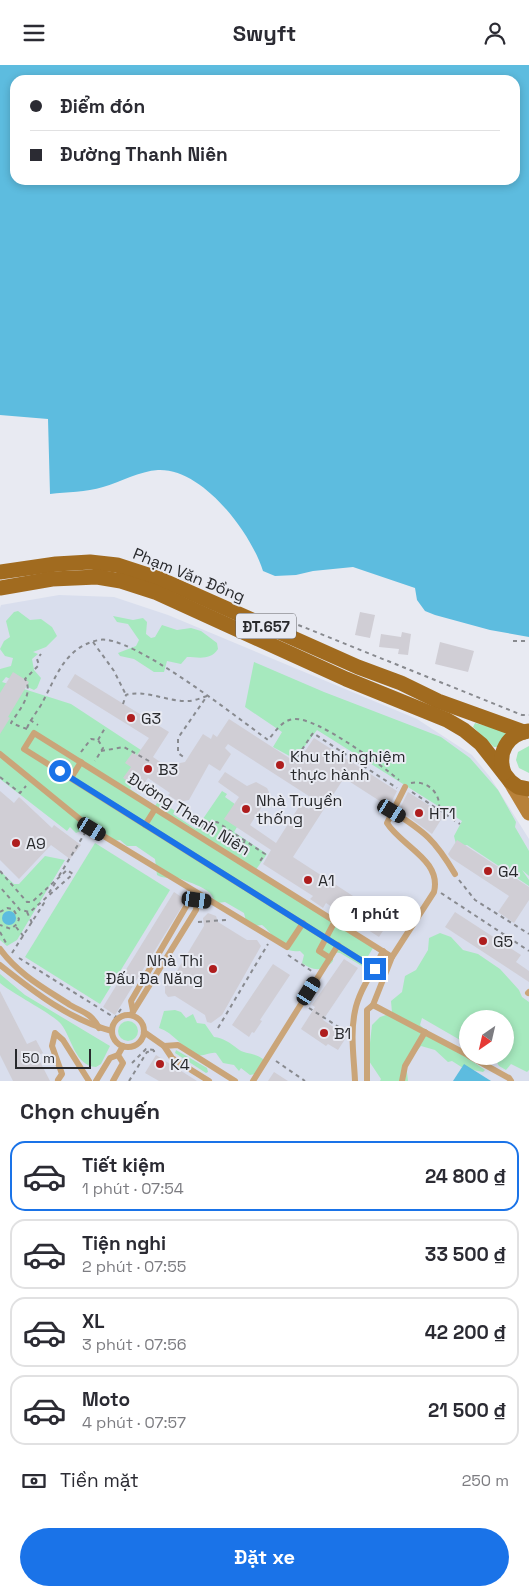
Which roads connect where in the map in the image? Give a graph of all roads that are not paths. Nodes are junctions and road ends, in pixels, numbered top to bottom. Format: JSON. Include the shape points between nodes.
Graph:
{"nodes":[{"id":1,"x":0,"y":572,"type":"edge"},
{"id":2,"x":0,"y":588,"type":"edge"},
{"id":3,"x":527,"y":729,"type":"edge"},
{"id":4,"x":0,"y":754,"type":"edge"},
{"id":5,"x":81,"y":763,"type":"junction"},
{"id":6,"x":507,"y":777,"type":"junction"},
{"id":7,"x":71,"y":778,"type":"junction"},
{"id":8,"x":405,"y":787,"type":"road end"},
{"id":9,"x":529,"y":789,"type":"edge"},
{"id":10,"x":155,"y":809,"type":"junction"},
{"id":11,"x":392,"y":811,"type":"junction"},
{"id":12,"x":529,"y":813,"type":"edge"},
{"id":13,"x":145,"y":825,"type":"junction"},
{"id":14,"x":455,"y":874,"type":"road end"},
{"id":15,"x":213,"y":903,"type":"junction"},
{"id":16,"x":335,"y":921,"type":"junction"},
{"id":17,"x":303,"y":923,"type":"junction"},
{"id":18,"x":327,"y":938,"type":"junction"},
{"id":19,"x":338,"y":945,"type":"junction"},
{"id":20,"x":0,"y":949,"type":"edge"},
{"id":21,"x":383,"y":951,"type":"junction"},
{"id":22,"x":392,"y":957,"type":"junction"},
{"id":23,"x":330,"y":958,"type":"junction"},
{"id":24,"x":0,"y":965,"type":"edge"},
{"id":25,"x":375,"y":969,"type":"junction"},
{"id":26,"x":357,"y":1004,"type":"junction"},
{"id":27,"x":373,"y":1005,"type":"junction"},
{"id":28,"x":367,"y":1010,"type":"junction"},
{"id":29,"x":132,"y":1013,"type":"junction"},
{"id":30,"x":100,"y":1028,"type":"junction"},
{"id":31,"x":112,"y":1031,"type":"junction"},
{"id":32,"x":144,"y":1032,"type":"junction"},
{"id":33,"x":425,"y":1032,"type":"junction"},
{"id":34,"x":353,"y":1037,"type":"junction"},
{"id":35,"x":365,"y":1038,"type":"junction"},
{"id":36,"x":123,"y":1046,"type":"junction"},
{"id":37,"x":164,"y":1046,"type":"junction"},
{"id":38,"x":459,"y":1051,"type":"edge"},
{"id":39,"x":118,"y":1055,"type":"junction"},
{"id":40,"x":485,"y":1065,"type":"edge"},
{"id":41,"x":214,"y":1068,"type":"junction"},
{"id":42,"x":58,"y":1080,"type":"dead end"},
{"id":43,"x":208,"y":1080,"type":"edge"},
{"id":44,"x":89,"y":1081,"type":"edge"},
{"id":45,"x":96,"y":1081,"type":"edge"},
{"id":46,"x":113,"y":1081,"type":"edge"},
{"id":47,"x":236,"y":1081,"type":"edge"},
{"id":48,"x":253,"y":1081,"type":"edge"},
{"id":49,"x":354,"y":1081,"type":"edge"},
{"id":50,"x":366,"y":1081,"type":"edge"},
{"id":51,"x":402,"y":1081,"type":"edge"},
{"id":52,"x":510,"y":1081,"type":"edge"}],
"edges":[{"from":1,"to":3,"type":"main road","name":"Phạm Văn Đồng","number":"ĐT.657","via":[[56,564],[90,562],[118,565],[160,579],[438,701]]},
{"from":2,"to":6,"type":"main road","name":"Phạm Văn Đồng","number":"ĐT.657","via":[[52,579],[97,577],[121,581],[155,593],[346,679],[447,720],[481,744]]},
{"from":3,"to":6,"type":"main road","name":"Phạm Văn Đồng","number":"ĐT.657","via":[[503,748],[501,766]]},
{"from":4,"to":15,"type":"lane","via":[[87,826]]},
{"from":5,"to":7,"type":"lane"},
{"from":5,"to":7,"type":"lane","name":"Đường Thanh Niên","via":[[34,733],[24,749]]},
{"from":5,"to":10,"type":"lane","name":"Đường Thanh Niên"},
{"from":6,"to":9,"type":"main road","name":"Phạm Văn Đồng","number":"ĐT.657","via":[[518,787]]},
{"from":6,"to":12,"type":"main road"},
{"from":7,"to":13,"type":"lane","name":"Đường Thanh Niên"},
{"from":8,"to":11,"type":"lane"},
{"from":10,"to":13,"type":"lane"},
{"from":10,"to":16,"type":"lane","name":"Đường Thanh Niên"},
{"from":11,"to":14,"type":"lane","via":[[418,827],[440,848]]},
{"from":11,"to":22,"type":"lane","via":[[387,823],[393,833],[430,865],[436,883]]},
{"from":13,"to":17,"type":"lane","name":"Đường Thanh Niên"},
{"from":15,"to":17,"type":"lane","via":[[287,947]]},
{"from":15,"to":29,"type":"lane","via":[[197,900],[187,905],[160,959],[131,1001]]},
{"from":16,"to":18,"type":"lane"},
{"from":16,"to":21,"type":"lane","name":"Đường Thanh Niên"},
{"from":17,"to":18,"type":"lane","name":"Đường Thanh Niên"},
{"from":18,"to":19,"type":"lane","name":"Đường Thanh Niên"},
{"from":18,"to":23,"type":"lane","via":[[318,951]]},
{"from":19,"to":23,"type":"lane"},
{"from":19,"to":25,"type":"lane","name":"Đường Thanh Niên"},
{"from":20,"to":30,"type":"lane","via":[[26,976],[93,1016]]},
{"from":21,"to":22,"type":"lane","name":"Đường Thanh Niên"},
{"from":21,"to":25,"type":"lane"},
{"from":22,"to":27,"type":"lane"},
{"from":23,"to":48,"type":"lane"},
{"from":24,"to":30,"type":"lane","via":[[64,1010]]},
{"from":25,"to":26,"type":"lane"},
{"from":26,"to":28,"type":"lane"},
{"from":26,"to":34,"type":"lane"},
{"from":27,"to":28,"type":"lane"},
{"from":27,"to":33,"type":"lane"},
{"from":28,"to":35,"type":"lane"},
{"from":29,"to":31,"type":"lane","via":[[119,1018]]},
{"from":29,"to":32,"type":"lane"},
{"from":30,"to":31,"type":"lane"},
{"from":31,"to":36,"type":"lane","via":[[114,1038]]},
{"from":32,"to":36,"type":"lane","via":[[139,1043]]},
{"from":32,"to":37,"type":"lane"},
{"from":33,"to":38,"type":"lane"},
{"from":33,"to":51,"type":"lane","via":[[405,1066]]},
{"from":34,"to":35,"type":"lane"},
{"from":34,"to":49,"type":"lane"},
{"from":35,"to":50,"type":"lane"},
{"from":36,"to":39,"type":"lane"},
{"from":37,"to":41,"type":"lane","via":[[178,1045]]},
{"from":37,"to":43,"type":"lane","via":[[172,1058]]},
{"from":39,"to":45,"type":"lane","via":[[110,1059]]},
{"from":39,"to":46,"type":"lane","via":[[123,1063]]},
{"from":40,"to":52,"type":"lane"},
{"from":41,"to":43,"type":"lane"},
{"from":41,"to":47,"type":"lane"},
{"from":42,"to":44,"type":"lane","via":[[62,1074],[52,1047],[55,1033],[64,1040]]}]}
